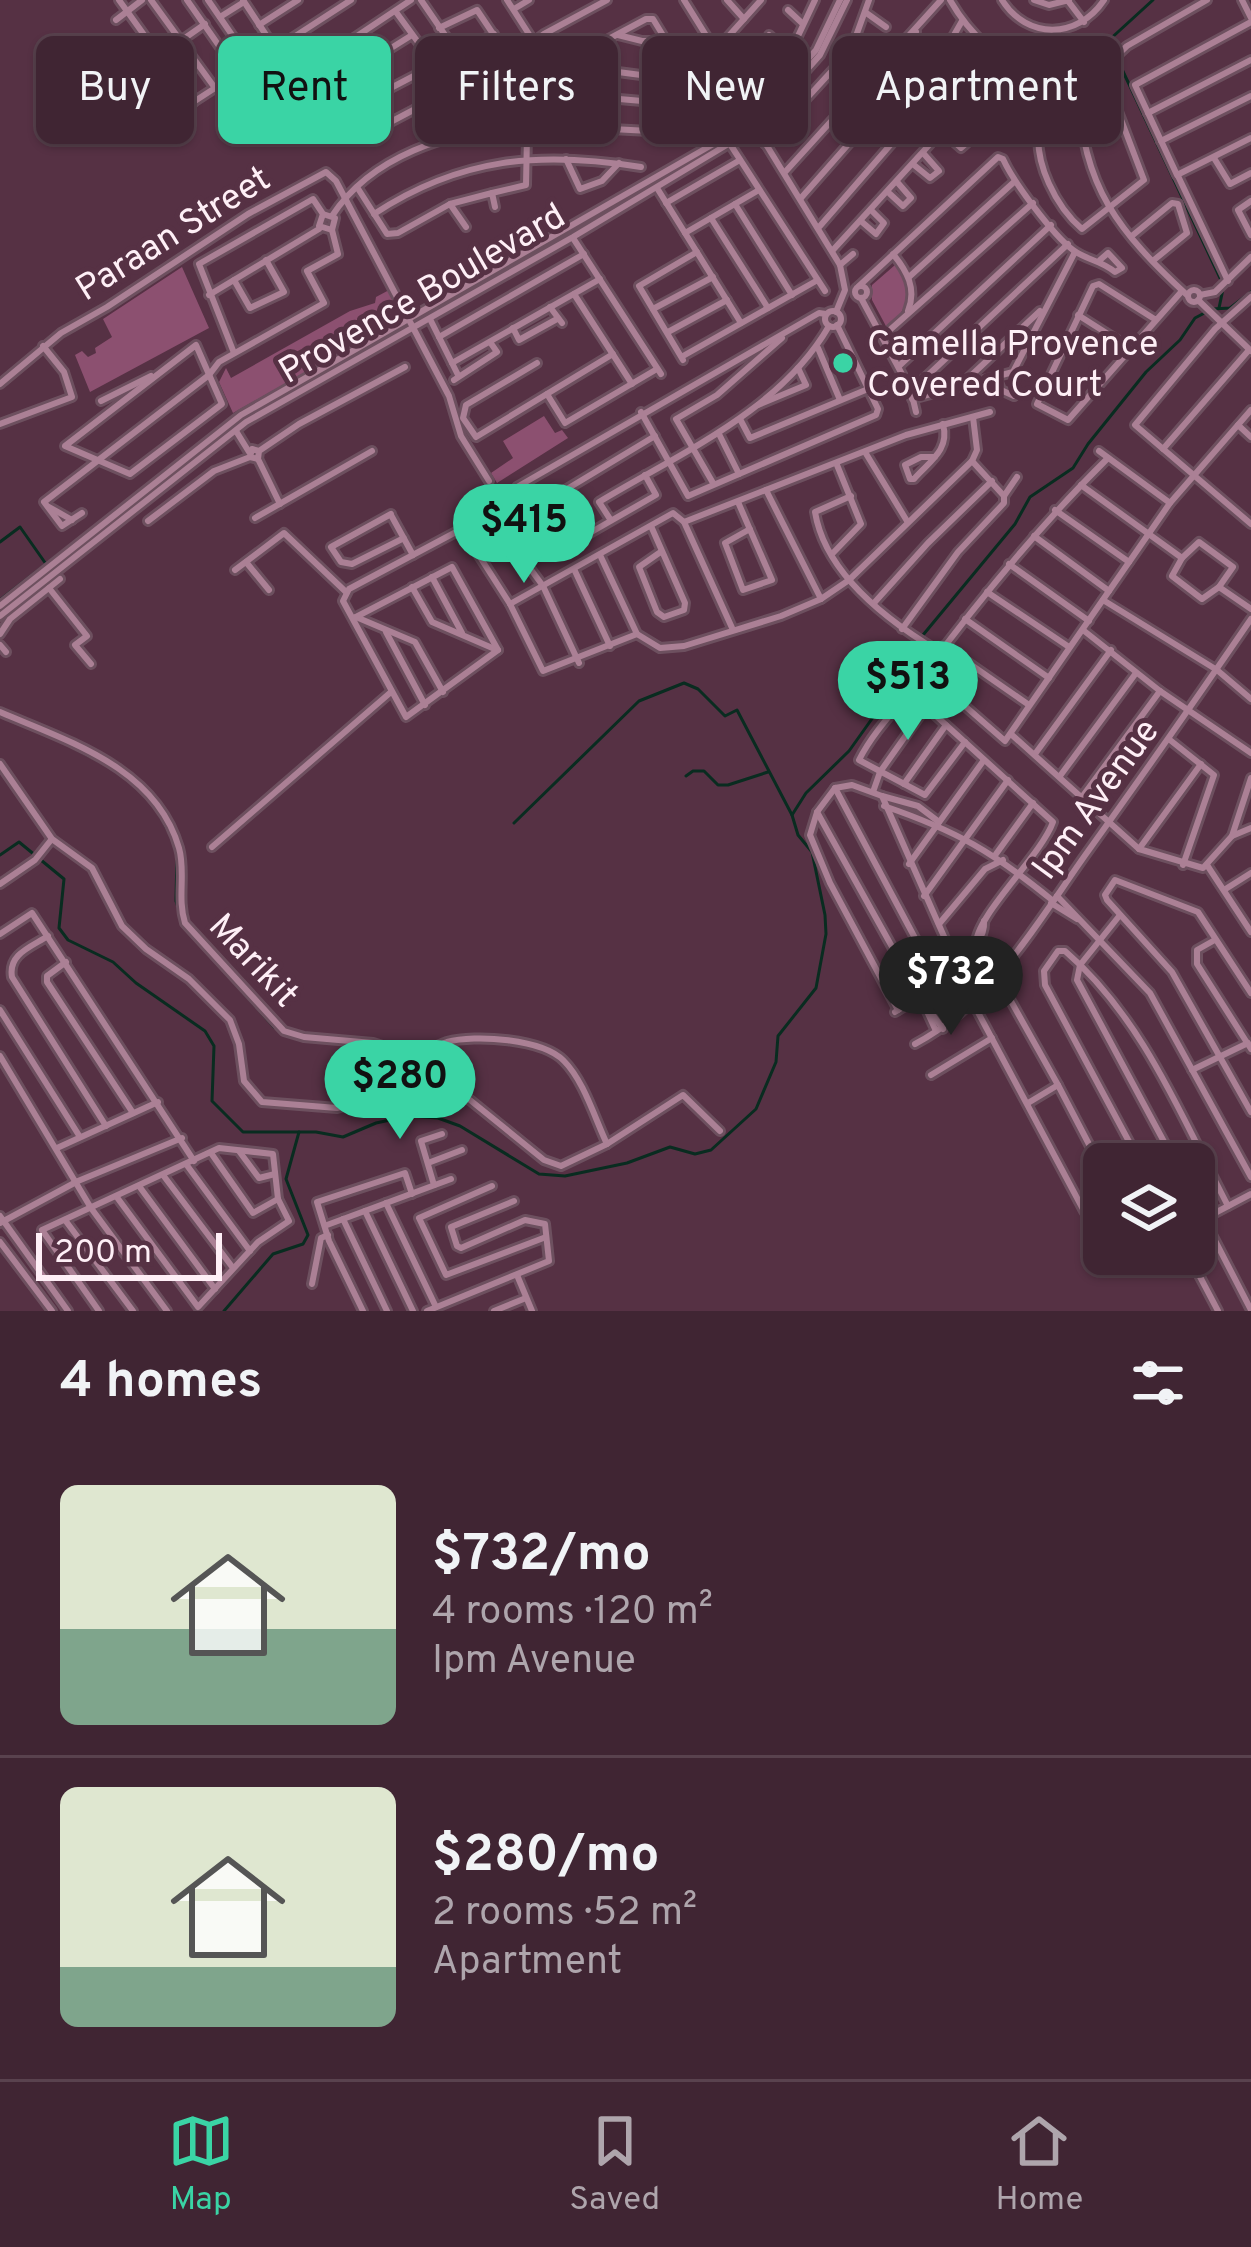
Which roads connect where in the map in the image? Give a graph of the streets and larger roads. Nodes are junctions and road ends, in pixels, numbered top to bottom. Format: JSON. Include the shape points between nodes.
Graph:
{"nodes":[{"id":1,"x":119,"y":0,"type":"edge"},
{"id":2,"x":142,"y":0,"type":"edge"},
{"id":3,"x":151,"y":0,"type":"edge"},
{"id":4,"x":187,"y":0,"type":"edge"},
{"id":5,"x":208,"y":0,"type":"edge"},
{"id":6,"x":298,"y":0,"type":"edge"},
{"id":7,"x":351,"y":0,"type":"edge"},
{"id":8,"x":411,"y":0,"type":"edge"},
{"id":9,"x":421,"y":0,"type":"edge"},
{"id":10,"x":508,"y":0,"type":"edge"},
{"id":11,"x":530,"y":0,"type":"edge"},
{"id":12,"x":608,"y":0,"type":"edge"},
{"id":13,"x":684,"y":0,"type":"edge"},
{"id":14,"x":727,"y":0,"type":"edge"},
{"id":15,"x":760,"y":0,"type":"edge"},
{"id":16,"x":814,"y":0,"type":"edge"},
{"id":17,"x":843,"y":0,"type":"edge"},
{"id":18,"x":868,"y":0,"type":"edge"},
{"id":19,"x":941,"y":0,"type":"edge"},
{"id":20,"x":950,"y":0,"type":"edge"},
{"id":21,"x":1002,"y":0,"type":"edge"},
{"id":22,"x":1034,"y":0,"type":"edge"},
{"id":23,"x":1068,"y":0,"type":"edge"},
{"id":24,"x":1104,"y":0,"type":"edge"},
{"id":25,"x":1207,"y":0,"type":"edge"},
{"id":26,"x":1242,"y":0,"type":"edge"},
{"id":27,"x":244,"y":1,"type":"edge"},
{"id":28,"x":597,"y":2,"type":"edge"},
{"id":29,"x":514,"y":9,"type":"junction"},
{"id":30,"x":788,"y":10,"type":"dead end"},
{"id":31,"x":127,"y":11,"type":"junction"},
{"id":32,"x":864,"y":11,"type":"junction"},
{"id":33,"x":396,"y":12,"type":"junction"},
{"id":34,"x":220,"y":17,"type":"junction"},
{"id":35,"x":744,"y":19,"type":"junction"},
{"id":36,"x":116,"y":20,"type":"dead end"},
{"id":37,"x":1251,"y":20,"type":"edge"},
{"id":38,"x":962,"y":21,"type":"junction"},
{"id":39,"x":1084,"y":22,"type":"junction"},
{"id":40,"x":206,"y":25,"type":"junction"},
{"id":41,"x":260,"y":25,"type":"junction"},
{"id":42,"x":805,"y":25,"type":"junction"},
{"id":43,"x":440,"y":28,"type":"junction"},
{"id":44,"x":886,"y":28,"type":"dead end"},
{"id":45,"x":916,"y":28,"type":"junction"},
{"id":46,"x":494,"y":34,"type":"joint"},
{"id":47,"x":412,"y":35,"type":"junction"},
{"id":48,"x":618,"y":35,"type":"joint"},
{"id":49,"x":144,"y":36,"type":"edge"},
{"id":50,"x":180,"y":36,"type":"edge"},
{"id":51,"x":191,"y":36,"type":"edge"},
{"id":52,"x":233,"y":36,"type":"edge"},
{"id":53,"x":267,"y":36,"type":"edge"},
{"id":54,"x":294,"y":36,"type":"edge"},
{"id":55,"x":358,"y":36,"type":"edge"},
{"id":56,"x":446,"y":36,"type":"edge"},
{"id":57,"x":490,"y":36,"type":"edge"},
{"id":58,"x":530,"y":36,"type":"edge"},
{"id":59,"x":545,"y":36,"type":"edge"},
{"id":60,"x":664,"y":36,"type":"edge"},
{"id":61,"x":796,"y":36,"type":"edge"},
{"id":62,"x":856,"y":36,"type":"edge"},
{"id":63,"x":908,"y":36,"type":"edge"},
{"id":64,"x":914,"y":36,"type":"edge"},
{"id":65,"x":955,"y":36,"type":"edge"},
{"id":66,"x":975,"y":36,"type":"edge"},
{"id":67,"x":415,"y":39,"type":"edge"},
{"id":68,"x":642,"y":41,"type":"edge"},
{"id":69,"x":218,"y":43,"type":"edge"},
{"id":70,"x":391,"y":48,"type":"edge"},
{"id":71,"x":1121,"y":51,"type":"edge"},
{"id":72,"x":194,"y":56,"type":"edge"},
{"id":73,"x":808,"y":58,"type":"edge"},
{"id":74,"x":1251,"y":60,"type":"edge"},
{"id":75,"x":832,"y":71,"type":"edge"},
{"id":76,"x":218,"y":86,"type":"edge"},
{"id":77,"x":215,"y":88,"type":"junction"},
{"id":78,"x":1251,"y":96,"type":"edge"},
{"id":79,"x":808,"y":97,"type":"edge"},
{"id":80,"x":194,"y":102,"type":"edge"},
{"id":81,"x":1148,"y":113,"type":"junction"},
{"id":82,"x":1121,"y":117,"type":"edge"},
{"id":83,"x":832,"y":119,"type":"edge"},
{"id":84,"x":1251,"y":138,"type":"edge"},
{"id":85,"x":1161,"y":141,"type":"junction"},
{"id":86,"x":429,"y":144,"type":"edge"},
{"id":87,"x":528,"y":144,"type":"edge"},
{"id":88,"x":720,"y":144,"type":"edge"},
{"id":89,"x":730,"y":144,"type":"joint"},
{"id":90,"x":765,"y":144,"type":"edge"},
{"id":91,"x":849,"y":144,"type":"edge"},
{"id":92,"x":892,"y":144,"type":"edge"},
{"id":93,"x":932,"y":144,"type":"edge"},
{"id":94,"x":1041,"y":144,"type":"edge"},
{"id":95,"x":1082,"y":144,"type":"edge"},
{"id":96,"x":924,"y":154,"type":"junction"},
{"id":97,"x":1214,"y":158,"type":"junction"},
{"id":98,"x":529,"y":159,"type":"junction"},
{"id":99,"x":566,"y":159,"type":"junction"},
{"id":100,"x":740,"y":160,"type":"junction"},
{"id":101,"x":619,"y":164,"type":"junction"},
{"id":102,"x":914,"y":165,"type":"junction"},
{"id":103,"x":640,"y":167,"type":"dead end"},
{"id":104,"x":785,"y":172,"type":"junction"},
{"id":105,"x":1251,"y":173,"type":"edge"},
{"id":106,"x":1177,"y":176,"type":"junction"},
{"id":107,"x":898,"y":182,"type":"junction"},
{"id":108,"x":1014,"y":182,"type":"junction"},
{"id":109,"x":654,"y":184,"type":"junction"},
{"id":110,"x":357,"y":187,"type":"junction"},
{"id":111,"x":759,"y":190,"type":"junction"},
{"id":112,"x":322,"y":191,"type":"dead end"},
{"id":113,"x":492,"y":193,"type":"junction"},
{"id":114,"x":889,"y":193,"type":"junction"},
{"id":115,"x":345,"y":198,"type":"junction"},
{"id":116,"x":801,"y":198,"type":"junction"},
{"id":117,"x":315,"y":199,"type":"junction"},
{"id":118,"x":1251,"y":201,"type":"edge"},
{"id":119,"x":666,"y":203,"type":"junction"},
{"id":120,"x":1033,"y":203,"type":"junction"},
{"id":121,"x":450,"y":204,"type":"junction"},
{"id":122,"x":735,"y":204,"type":"junction"},
{"id":123,"x":495,"y":207,"type":"dead end"},
{"id":124,"x":1110,"y":209,"type":"junction"},
{"id":125,"x":872,"y":212,"type":"junction"},
{"id":126,"x":374,"y":214,"type":"junction"},
{"id":127,"x":328,"y":215,"type":"junction"},
{"id":128,"x":711,"y":218,"type":"junction"},
{"id":129,"x":862,"y":222,"type":"junction"},
{"id":130,"x":1051,"y":225,"type":"junction"},
{"id":131,"x":820,"y":226,"type":"junction"},
{"id":132,"x":466,"y":227,"type":"dead end"},
{"id":133,"x":320,"y":229,"type":"junction"},
{"id":134,"x":332,"y":230,"type":"junction"},
{"id":135,"x":571,"y":233,"type":"junction"},
{"id":136,"x":686,"y":233,"type":"junction"},
{"id":137,"x":1133,"y":235,"type":"junction"},
{"id":138,"x":1251,"y":235,"type":"edge"},
{"id":139,"x":1068,"y":244,"type":"junction"},
{"id":140,"x":833,"y":250,"type":"junction"},
{"id":141,"x":698,"y":252,"type":"junction"},
{"id":142,"x":1075,"y":252,"type":"junction"},
{"id":143,"x":584,"y":254,"type":"junction"},
{"id":144,"x":853,"y":254,"type":"dead end"},
{"id":145,"x":893,"y":254,"type":"junction"},
{"id":146,"x":1251,"y":257,"type":"edge"},
{"id":147,"x":266,"y":260,"type":"junction"},
{"id":148,"x":1100,"y":260,"type":"dead end"},
{"id":149,"x":1154,"y":260,"type":"junction"},
{"id":150,"x":840,"y":265,"type":"junction"},
{"id":151,"x":713,"y":277,"type":"junction"},
{"id":152,"x":909,"y":277,"type":"junction"},
{"id":153,"x":600,"y":279,"type":"junction"},
{"id":154,"x":234,"y":280,"type":"junction"},
{"id":155,"x":816,"y":281,"type":"junction"},
{"id":156,"x":1227,"y":282,"type":"junction"},
{"id":157,"x":853,"y":289,"type":"junction"},
{"id":158,"x":825,"y":291,"type":"dead end"},
{"id":159,"x":1185,"y":293,"type":"junction"},
{"id":160,"x":574,"y":294,"type":"junction"},
{"id":161,"x":209,"y":295,"type":"junction"},
{"id":162,"x":792,"y":295,"type":"junction"},
{"id":163,"x":1251,"y":297,"type":"edge"},
{"id":164,"x":727,"y":300,"type":"junction"},
{"id":165,"x":1201,"y":301,"type":"junction"},
{"id":166,"x":1046,"y":304,"type":"junction"},
{"id":167,"x":550,"y":307,"type":"junction"},
{"id":168,"x":768,"y":308,"type":"junction"},
{"id":169,"x":653,"y":309,"type":"junction"},
{"id":170,"x":836,"y":312,"type":"junction"},
{"id":171,"x":826,"y":314,"type":"junction"},
{"id":172,"x":428,"y":315,"type":"junction"},
{"id":173,"x":906,"y":315,"type":"junction"},
{"id":174,"x":1078,"y":315,"type":"junction"},
{"id":175,"x":1156,"y":320,"type":"junction"},
{"id":176,"x":1221,"y":322,"type":"junction"},
{"id":177,"x":742,"y":323,"type":"junction"},
{"id":178,"x":412,"y":324,"type":"junction"},
{"id":179,"x":833,"y":325,"type":"junction"},
{"id":180,"x":794,"y":327,"type":"junction"},
{"id":181,"x":513,"y":328,"type":"junction"},
{"id":182,"x":668,"y":332,"type":"junction"},
{"id":183,"x":883,"y":336,"type":"junction"},
{"id":184,"x":439,"y":337,"type":"junction"},
{"id":185,"x":490,"y":342,"type":"junction"},
{"id":186,"x":43,"y":346,"type":"junction"},
{"id":187,"x":817,"y":346,"type":"junction"},
{"id":188,"x":1130,"y":348,"type":"junction"},
{"id":189,"x":1250,"y":350,"type":"edge"},
{"id":190,"x":234,"y":353,"type":"junction"},
{"id":191,"x":613,"y":354,"type":"junction"},
{"id":192,"x":452,"y":363,"type":"junction"},
{"id":193,"x":538,"y":363,"type":"dead end"},
{"id":194,"x":797,"y":366,"type":"junction"},
{"id":195,"x":899,"y":366,"type":"junction"},
{"id":196,"x":405,"y":367,"type":"dead end"},
{"id":197,"x":165,"y":369,"type":"junction"},
{"id":198,"x":209,"y":375,"type":"junction"},
{"id":199,"x":997,"y":379,"type":"junction"},
{"id":200,"x":0,"y":383,"type":"edge"},
{"id":201,"x":632,"y":384,"type":"junction"},
{"id":202,"x":961,"y":386,"type":"junction"},
{"id":203,"x":868,"y":388,"type":"junction"},
{"id":204,"x":547,"y":394,"type":"junction"},
{"id":205,"x":912,"y":395,"type":"junction"},
{"id":206,"x":1014,"y":396,"type":"dead end"},
{"id":207,"x":840,"y":400,"type":"junction"},
{"id":208,"x":755,"y":406,"type":"junction"},
{"id":209,"x":1251,"y":410,"type":"edge"},
{"id":210,"x":641,"y":412,"type":"junction"},
{"id":211,"x":916,"y":412,"type":"dead end"},
{"id":212,"x":990,"y":412,"type":"dead end"},
{"id":213,"x":107,"y":414,"type":"junction"},
{"id":214,"x":974,"y":417,"type":"junction"},
{"id":215,"x":244,"y":419,"type":"junction"},
{"id":216,"x":740,"y":419,"type":"junction"},
{"id":217,"x":0,"y":424,"type":"edge"},
{"id":218,"x":943,"y":424,"type":"junction"},
{"id":219,"x":1238,"y":425,"type":"junction"},
{"id":220,"x":236,"y":431,"type":"junction"},
{"id":221,"x":718,"y":433,"type":"junction"},
{"id":222,"x":655,"y":436,"type":"junction"},
{"id":223,"x":1251,"y":437,"type":"edge"},
{"id":224,"x":694,"y":447,"type":"junction"},
{"id":225,"x":1163,"y":449,"type":"junction"},
{"id":226,"x":1099,"y":451,"type":"dead end"},
{"id":227,"x":372,"y":452,"type":"dead end"},
{"id":228,"x":865,"y":452,"type":"junction"},
{"id":229,"x":254,"y":454,"type":"junction"},
{"id":230,"x":935,"y":457,"type":"junction"},
{"id":231,"x":1108,"y":458,"type":"junction"},
{"id":232,"x":99,"y":460,"type":"junction"},
{"id":233,"x":669,"y":460,"type":"junction"},
{"id":234,"x":972,"y":461,"type":"junction"},
{"id":235,"x":837,"y":465,"type":"junction"},
{"id":236,"x":739,"y":474,"type":"junction"},
{"id":237,"x":645,"y":475,"type":"junction"},
{"id":238,"x":1193,"y":475,"type":"junction"},
{"id":239,"x":1017,"y":477,"type":"dead end"},
{"id":240,"x":489,"y":481,"type":"dead end"},
{"id":241,"x":992,"y":481,"type":"junction"},
{"id":242,"x":714,"y":484,"type":"junction"},
{"id":243,"x":1081,"y":484,"type":"junction"},
{"id":244,"x":766,"y":490,"type":"junction"},
{"id":245,"x":851,"y":496,"type":"junction"},
{"id":246,"x":1004,"y":496,"type":"junction"},
{"id":247,"x":738,"y":502,"type":"junction"},
{"id":248,"x":1170,"y":503,"type":"junction"},
{"id":249,"x":280,"y":504,"type":"junction"},
{"id":250,"x":501,"y":508,"type":"dead end"},
{"id":251,"x":1055,"y":510,"type":"junction"},
{"id":252,"x":82,"y":513,"type":"dead end"},
{"id":253,"x":490,"y":514,"type":"junction"},
{"id":254,"x":255,"y":518,"type":"dead end"},
{"id":255,"x":610,"y":519,"type":"junction"},
{"id":256,"x":148,"y":521,"type":"dead end"},
{"id":257,"x":907,"y":521,"type":"junction"},
{"id":258,"x":684,"y":522,"type":"junction"},
{"id":259,"x":1251,"y":524,"type":"edge"},
{"id":260,"x":651,"y":526,"type":"junction"},
{"id":261,"x":462,"y":529,"type":"junction"},
{"id":262,"x":750,"y":529,"type":"junction"},
{"id":263,"x":588,"y":533,"type":"junction"},
{"id":264,"x":1149,"y":533,"type":"junction"},
{"id":265,"x":1034,"y":536,"type":"junction"},
{"id":266,"x":404,"y":538,"type":"junction"},
{"id":267,"x":662,"y":551,"type":"junction"},
{"id":268,"x":600,"y":554,"type":"junction"},
{"id":269,"x":832,"y":554,"type":"junction"},
{"id":270,"x":413,"y":555,"type":"junction"},
{"id":271,"x":1182,"y":558,"type":"junction"},
{"id":272,"x":246,"y":562,"type":"junction"},
{"id":273,"x":1129,"y":562,"type":"junction"},
{"id":274,"x":1010,"y":565,"type":"junction"},
{"id":275,"x":574,"y":569,"type":"junction"},
{"id":276,"x":235,"y":570,"type":"dead end"},
{"id":277,"x":432,"y":577,"type":"junction"},
{"id":278,"x":60,"y":579,"type":"dead end"},
{"id":279,"x":849,"y":580,"type":"junction"},
{"id":280,"x":543,"y":586,"type":"junction"},
{"id":281,"x":412,"y":587,"type":"junction"},
{"id":282,"x":1220,"y":587,"type":"junction"},
{"id":283,"x":49,"y":588,"type":"junction"},
{"id":284,"x":268,"y":590,"type":"dead end"},
{"id":285,"x":1109,"y":591,"type":"junction"},
{"id":286,"x":346,"y":592,"type":"junction"},
{"id":287,"x":987,"y":592,"type":"junction"},
{"id":288,"x":821,"y":599,"type":"junction"},
{"id":289,"x":1103,"y":600,"type":"junction"},
{"id":290,"x":510,"y":604,"type":"junction"},
{"id":291,"x":874,"y":604,"type":"junction"},
{"id":292,"x":0,"y":606,"type":"edge"},
{"id":293,"x":1251,"y":609,"type":"edge"},
{"id":294,"x":0,"y":616,"type":"edge"},
{"id":295,"x":354,"y":618,"type":"junction"},
{"id":296,"x":1251,"y":619,"type":"edge"},
{"id":297,"x":965,"y":620,"type":"junction"},
{"id":298,"x":1089,"y":621,"type":"junction"},
{"id":299,"x":385,"y":629,"type":"junction"},
{"id":300,"x":902,"y":629,"type":"junction"},
{"id":301,"x":1083,"y":630,"type":"junction"},
{"id":302,"x":733,"y":632,"type":"junction"},
{"id":303,"x":0,"y":634,"type":"edge"},
{"id":304,"x":638,"y":634,"type":"junction"},
{"id":305,"x":464,"y":636,"type":"junction"},
{"id":306,"x":610,"y":646,"type":"junction"},
{"id":307,"x":1069,"y":647,"type":"junction"},
{"id":308,"x":941,"y":649,"type":"junction"},
{"id":309,"x":498,"y":650,"type":"junction"},
{"id":310,"x":1111,"y":650,"type":"junction"},
{"id":311,"x":89,"y":658,"type":"dead end"},
{"id":312,"x":578,"y":661,"type":"junction"},
{"id":313,"x":1216,"y":670,"type":"junction"},
{"id":314,"x":926,"y":671,"type":"junction"},
{"id":315,"x":1136,"y":673,"type":"junction"},
{"id":316,"x":1048,"y":679,"type":"junction"},
{"id":317,"x":904,"y":688,"type":"junction"},
{"id":318,"x":1160,"y":691,"type":"junction"},
{"id":319,"x":392,"y":692,"type":"junction"},
{"id":320,"x":442,"y":692,"type":"junction"},
{"id":321,"x":1251,"y":699,"type":"edge"},
{"id":322,"x":424,"y":705,"type":"junction"},
{"id":323,"x":1029,"y":705,"type":"junction"},
{"id":324,"x":926,"y":707,"type":"junction"},
{"id":325,"x":1190,"y":710,"type":"junction"},
{"id":326,"x":0,"y":712,"type":"edge"},
{"id":327,"x":946,"y":725,"type":"junction"},
{"id":328,"x":1011,"y":734,"type":"junction"},
{"id":329,"x":1170,"y":740,"type":"junction"},
{"id":330,"x":965,"y":742,"type":"junction"},
{"id":331,"x":1251,"y":753,"type":"edge"},
{"id":332,"x":1035,"y":754,"type":"junction"},
{"id":333,"x":985,"y":759,"type":"junction"},
{"id":334,"x":0,"y":764,"type":"edge"},
{"id":335,"x":1201,"y":764,"type":"junction"},
{"id":336,"x":880,"y":772,"type":"junction"},
{"id":337,"x":1060,"y":777,"type":"junction"},
{"id":338,"x":1251,"y":778,"type":"edge"},
{"id":339,"x":1008,"y":780,"type":"junction"},
{"id":340,"x":904,"y":784,"type":"junction"},
{"id":341,"x":835,"y":788,"type":"junction"},
{"id":342,"x":1082,"y":797,"type":"junction"},
{"id":343,"x":880,"y":798,"type":"junction"},
{"id":344,"x":1033,"y":802,"type":"junction"},
{"id":345,"x":818,"y":812,"type":"junction"},
{"id":346,"x":939,"y":823,"type":"junction"},
{"id":347,"x":1109,"y":823,"type":"junction"},
{"id":348,"x":1251,"y":828,"type":"edge"},
{"id":349,"x":1232,"y":836,"type":"junction"},
{"id":350,"x":52,"y":838,"type":"junction"},
{"id":351,"x":965,"y":839,"type":"junction"},
{"id":352,"x":212,"y":847,"type":"dead end"},
{"id":353,"x":1139,"y":849,"type":"junction"},
{"id":354,"x":1000,"y":857,"type":"junction"},
{"id":355,"x":909,"y":865,"type":"junction"},
{"id":356,"x":1184,"y":865,"type":"junction"},
{"id":357,"x":1207,"y":865,"type":"junction"},
{"id":358,"x":1251,"y":873,"type":"edge"},
{"id":359,"x":1020,"y":874,"type":"junction"},
{"id":360,"x":0,"y":884,"type":"edge"},
{"id":361,"x":1223,"y":890,"type":"junction"},
{"id":362,"x":924,"y":896,"type":"junction"},
{"id":363,"x":1053,"y":900,"type":"junction"},
{"id":364,"x":1120,"y":915,"type":"junction"},
{"id":365,"x":938,"y":926,"type":"junction"},
{"id":366,"x":1251,"y":932,"type":"edge"},
{"id":367,"x":0,"y":934,"type":"edge"},
{"id":368,"x":48,"y":936,"type":"junction"},
{"id":369,"x":1100,"y":940,"type":"junction"},
{"id":370,"x":1214,"y":940,"type":"junction"},
{"id":371,"x":66,"y":962,"type":"junction"},
{"id":372,"x":1080,"y":965,"type":"junction"},
{"id":373,"x":957,"y":966,"type":"junction"},
{"id":374,"x":998,"y":976,"type":"junction"},
{"id":375,"x":939,"y":983,"type":"junction"},
{"id":376,"x":1251,"y":994,"type":"edge"},
{"id":377,"x":921,"y":999,"type":"junction"},
{"id":378,"x":973,"y":1003,"type":"junction"},
{"id":379,"x":0,"y":1010,"type":"edge"},
{"id":380,"x":940,"y":1031,"type":"junction"},
{"id":381,"x":992,"y":1038,"type":"junction"},
{"id":382,"x":915,"y":1044,"type":"dead end"},
{"id":383,"x":1250,"y":1045,"type":"edge"},
{"id":384,"x":0,"y":1056,"type":"edge"},
{"id":385,"x":1220,"y":1056,"type":"junction"},
{"id":386,"x":1192,"y":1070,"type":"junction"},
{"id":387,"x":932,"y":1075,"type":"dead end"},
{"id":388,"x":1058,"y":1084,"type":"junction"},
{"id":389,"x":159,"y":1102,"type":"junction"},
{"id":390,"x":1028,"y":1103,"type":"junction"},
{"id":391,"x":1251,"y":1112,"type":"edge"},
{"id":392,"x":134,"y":1113,"type":"junction"},
{"id":393,"x":106,"y":1126,"type":"junction"},
{"id":394,"x":720,"y":1131,"type":"dead end"},
{"id":395,"x":442,"y":1134,"type":"dead end"},
{"id":396,"x":80,"y":1137,"type":"junction"},
{"id":397,"x":182,"y":1138,"type":"junction"},
{"id":398,"x":1088,"y":1143,"type":"edge"},
{"id":399,"x":1130,"y":1143,"type":"edge"},
{"id":400,"x":1164,"y":1143,"type":"edge"},
{"id":401,"x":608,"y":1144,"type":"junction"},
{"id":402,"x":57,"y":1148,"type":"junction"},
{"id":403,"x":238,"y":1150,"type":"junction"},
{"id":404,"x":462,"y":1150,"type":"dead end"},
{"id":405,"x":211,"y":1153,"type":"junction"},
{"id":406,"x":190,"y":1162,"type":"junction"},
{"id":407,"x":428,"y":1162,"type":"junction"},
{"id":408,"x":275,"y":1174,"type":"junction"},
{"id":409,"x":163,"y":1175,"type":"junction"},
{"id":410,"x":1251,"y":1177,"type":"edge"},
{"id":411,"x":451,"y":1179,"type":"dead end"},
{"id":412,"x":78,"y":1181,"type":"junction"},
{"id":413,"x":139,"y":1186,"type":"junction"},
{"id":414,"x":434,"y":1186,"type":"junction"},
{"id":415,"x":492,"y":1186,"type":"dead end"},
{"id":416,"x":412,"y":1194,"type":"junction"},
{"id":417,"x":1251,"y":1194,"type":"edge"},
{"id":418,"x":116,"y":1196,"type":"junction"},
{"id":419,"x":278,"y":1199,"type":"junction"},
{"id":420,"x":514,"y":1201,"type":"dead end"},
{"id":421,"x":386,"y":1203,"type":"junction"},
{"id":422,"x":1228,"y":1206,"type":"junction"},
{"id":423,"x":91,"y":1208,"type":"junction"},
{"id":424,"x":1083,"y":1209,"type":"edge"},
{"id":425,"x":365,"y":1211,"type":"junction"},
{"id":426,"x":1215,"y":1213,"type":"edge"},
{"id":427,"x":1,"y":1220,"type":"edge"},
{"id":428,"x":65,"y":1220,"type":"junction"},
{"id":429,"x":343,"y":1220,"type":"junction"},
{"id":430,"x":328,"y":1230,"type":"junction"},
{"id":431,"x":546,"y":1237,"type":"junction"},
{"id":432,"x":1215,"y":1240,"type":"edge"},
{"id":433,"x":0,"y":1242,"type":"edge"},
{"id":434,"x":250,"y":1251,"type":"junction"},
{"id":435,"x":234,"y":1269,"type":"junction"},
{"id":436,"x":517,"y":1275,"type":"junction"},
{"id":437,"x":1199,"y":1275,"type":"edge"},
{"id":438,"x":312,"y":1284,"type":"dead end"},
{"id":439,"x":216,"y":1289,"type":"junction"},
{"id":440,"x":526,"y":1298,"type":"junction"},
{"id":441,"x":432,"y":1309,"type":"edge"},
{"id":442,"x":1251,"y":1310,"type":"edge"},
{"id":443,"x":52,"y":1311,"type":"edge"},
{"id":444,"x":68,"y":1311,"type":"edge"},
{"id":445,"x":98,"y":1311,"type":"edge"},
{"id":446,"x":134,"y":1311,"type":"edge"},
{"id":447,"x":167,"y":1311,"type":"edge"},
{"id":448,"x":363,"y":1311,"type":"edge"},
{"id":449,"x":386,"y":1311,"type":"edge"},
{"id":450,"x":413,"y":1311,"type":"edge"},
{"id":451,"x":494,"y":1311,"type":"edge"},
{"id":452,"x":532,"y":1311,"type":"edge"},
{"id":453,"x":1218,"y":1311,"type":"edge"}],
"edges":[{"from":1,"to":31,"type":"street"},
{"from":2,"to":31,"type":"street"},
{"from":3,"to":50,"type":"street"},
{"from":4,"to":40,"type":"street"},
{"from":5,"to":34,"type":"street"},
{"from":6,"to":41,"type":"street"},
{"from":7,"to":54,"type":"street"},
{"from":8,"to":33,"type":"street"},
{"from":9,"to":43,"type":"street"},
{"from":10,"to":29,"type":"street"},
{"from":11,"to":29,"type":"street"},
{"from":12,"to":28,"type":"street"},
{"from":13,"to":35,"type":"street","via":[[712,45]]},
{"from":14,"to":35,"type":"street"},
{"from":15,"to":35,"type":"street"},
{"from":16,"to":42,"type":"street"},
{"from":17,"to":73,"type":"street","name":"Provence Boulevard"},
{"from":18,"to":32,"type":"street"},
{"from":19,"to":45,"type":"street"},
{"from":20,"to":38,"type":"street"},
{"from":21,"to":39,"type":"street","via":[[1035,28]]},
{"from":22,"to":23,"type":"street"},
{"from":23,"to":39,"type":"street"},
{"from":24,"to":39,"type":"street"},
{"from":25,"to":71,"type":"street"},
{"from":26,"to":37,"type":"street"},
{"from":27,"to":34,"type":"street"},
{"from":27,"to":41,"type":"street"},
{"from":28,"to":59,"type":"street"},
{"from":29,"to":58,"type":"street"},
{"from":30,"to":42,"type":"street"},
{"from":31,"to":36,"type":"street"},
{"from":31,"to":49,"type":"street"},
{"from":32,"to":44,"type":"street"},
{"from":32,"to":62,"type":"street"},
{"from":33,"to":47,"type":"street"},
{"from":33,"to":55,"type":"street"},
{"from":34,"to":52,"type":"street"},
{"from":37,"to":81,"type":"street","via":[[1136,82]]},
{"from":38,"to":65,"type":"street"},
{"from":38,"to":66,"type":"street"},
{"from":40,"to":51,"type":"street"},
{"from":40,"to":69,"type":"street"},
{"from":41,"to":53,"type":"street"},
{"from":42,"to":61,"type":"street"},
{"from":43,"to":46,"type":"street","via":[[473,9]]},
{"from":43,"to":56,"type":"street"},
{"from":45,"to":63,"type":"street"},
{"from":45,"to":64,"type":"street"},
{"from":46,"to":57,"type":"street"},
{"from":47,"to":67,"type":"street"},
{"from":47,"to":70,"type":"street"},
{"from":48,"to":60,"type":"street","via":[[653,19]]},
{"from":48,"to":68,"type":"street"},
{"from":72,"to":77,"type":"street"},
{"from":74,"to":81,"type":"street"},
{"from":75,"to":79,"type":"street"},
{"from":76,"to":77,"type":"street"},
{"from":77,"to":80,"type":"street"},
{"from":78,"to":85,"type":"street"},
{"from":81,"to":85,"type":"street"},
{"from":82,"to":124,"type":"street","via":[[1142,184]]},
{"from":83,"to":104,"type":"street"},
{"from":84,"to":97,"type":"street"},
{"from":85,"to":106,"type":"street"},
{"from":86,"to":110,"type":"street","via":[[365,173]]},
{"from":87,"to":98,"type":"street"},
{"from":88,"to":109,"type":"street","name":"Provence Boulevard"},
{"from":89,"to":100,"type":"street"},
{"from":89,"to":109,"type":"street","name":"Provence Boulevard"},
{"from":90,"to":104,"type":"street"},
{"from":91,"to":116,"type":"street"},
{"from":92,"to":131,"type":"street"},
{"from":93,"to":96,"type":"street"},
{"from":94,"to":124,"type":"street","via":[[1059,201],[1078,227]]},
{"from":95,"to":124,"type":"street"},
{"from":96,"to":102,"type":"street"},
{"from":96,"to":102,"type":"street","via":[[939,172],[930,178]]},
{"from":97,"to":105,"type":"street","via":[[1230,184]]},
{"from":97,"to":106,"type":"street"},
{"from":98,"to":99,"type":"street"},
{"from":98,"to":113,"type":"street","via":[[526,185]]},
{"from":98,"to":126,"type":"street","via":[[439,178]]},
{"from":99,"to":101,"type":"street"},
{"from":99,"to":101,"type":"street","via":[[580,189]]},
{"from":100,"to":111,"type":"street"},
{"from":100,"to":119,"type":"street"},
{"from":101,"to":103,"type":"street"},
{"from":102,"to":107,"type":"street"},
{"from":104,"to":116,"type":"street"},
{"from":106,"to":156,"type":"street"},
{"from":107,"to":114,"type":"street"},
{"from":107,"to":114,"type":"street","via":[[911,198],[903,206]]},
{"from":108,"to":120,"type":"street"},
{"from":108,"to":145,"type":"street","via":[[998,157]]},
{"from":108,"to":152,"type":"street"},
{"from":109,"to":119,"type":"street"},
{"from":109,"to":135,"type":"street","name":"Provence Boulevard"},
{"from":110,"to":115,"type":"street"},
{"from":110,"to":126,"type":"street"},
{"from":111,"to":122,"type":"street"},
{"from":111,"to":155,"type":"street"},
{"from":112,"to":117,"type":"street"},
{"from":113,"to":121,"type":"street"},
{"from":113,"to":123,"type":"street"},
{"from":114,"to":125,"type":"street"},
{"from":115,"to":127,"type":"street"},
{"from":115,"to":178,"type":"street"},
{"from":115,"to":186,"type":"street","name":"Paraan Street","via":[[333,177],[316,174]]},
{"from":116,"to":131,"type":"street"},
{"from":117,"to":127,"type":"street"},
{"from":117,"to":161,"type":"street","via":[[199,264]]},
{"from":118,"to":138,"type":"street","via":[[1238,210]]},
{"from":119,"to":136,"type":"street"},
{"from":120,"to":130,"type":"street"},
{"from":120,"to":173,"type":"street"},
{"from":121,"to":126,"type":"street","via":[[393,235]]},
{"from":121,"to":132,"type":"street"},
{"from":122,"to":128,"type":"street"},
{"from":122,"to":162,"type":"street"},
{"from":124,"to":137,"type":"street"},
{"from":125,"to":129,"type":"street"},
{"from":125,"to":129,"type":"street","via":[[884,223],[876,234]]},
{"from":127,"to":133,"type":"street"},
{"from":127,"to":134,"type":"street"},
{"from":128,"to":136,"type":"street"},
{"from":128,"to":168,"type":"street"},
{"from":129,"to":140,"type":"street"},
{"from":130,"to":139,"type":"street"},
{"from":130,"to":195,"type":"street"},
{"from":131,"to":140,"type":"street"},
{"from":133,"to":134,"type":"street"},
{"from":133,"to":147,"type":"street"},
{"from":134,"to":190,"type":"street","via":[[338,254],[303,273],[326,307]]},
{"from":135,"to":143,"type":"street"},
{"from":135,"to":172,"type":"street","name":"Provence Boulevard"},
{"from":136,"to":141,"type":"street"},
{"from":137,"to":149,"type":"street"},
{"from":137,"to":149,"type":"street","via":[[1178,204],[1187,233]]},
{"from":139,"to":142,"type":"street"},
{"from":139,"to":205,"type":"street"},
{"from":140,"to":150,"type":"street"},
{"from":141,"to":151,"type":"street"},
{"from":141,"to":169,"type":"street","via":[[639,286]]},
{"from":142,"to":148,"type":"street"},
{"from":142,"to":166,"type":"street"},
{"from":143,"to":153,"type":"street"},
{"from":143,"to":184,"type":"street"},
{"from":144,"to":150,"type":"street"},
{"from":145,"to":152,"type":"street"},
{"from":145,"to":157,"type":"street"},
{"from":146,"to":156,"type":"street"},
{"from":147,"to":154,"type":"street"},
{"from":147,"to":154,"type":"street","via":[[284,292],[250,308]]},
{"from":149,"to":159,"type":"street"},
{"from":150,"to":157,"type":"street"},
{"from":151,"to":164,"type":"street"},
{"from":151,"to":169,"type":"street"},
{"from":152,"to":173,"type":"street"},
{"from":153,"to":160,"type":"street"},
{"from":153,"to":201,"type":"street","via":[[659,372]]},
{"from":154,"to":161,"type":"street"},
{"from":155,"to":158,"type":"street"},
{"from":155,"to":162,"type":"street"},
{"from":156,"to":165,"type":"street"},
{"from":157,"to":170,"type":"street"},
{"from":157,"to":183,"type":"street","via":[[867,291],[861,298]]},
{"from":159,"to":165,"type":"street","via":[[1195,290]]},
{"from":159,"to":175,"type":"street"},
{"from":160,"to":167,"type":"street"},
{"from":160,"to":191,"type":"street"},
{"from":161,"to":190,"type":"street"},
{"from":162,"to":168,"type":"street"},
{"from":163,"to":176,"type":"street"},
{"from":164,"to":177,"type":"street"},
{"from":164,"to":182,"type":"street"},
{"from":165,"to":176,"type":"street"},
{"from":166,"to":199,"type":"street","via":[[1013,372]]},
{"from":166,"to":202,"type":"street"},
{"from":167,"to":181,"type":"street"},
{"from":167,"to":181,"type":"street","via":[[559,321],[519,340]]},
{"from":168,"to":177,"type":"street"},
{"from":169,"to":182,"type":"street"},
{"from":170,"to":171,"type":"street"},
{"from":170,"to":179,"type":"street"},
{"from":171,"to":179,"type":"street"},
{"from":171,"to":180,"type":"street"},
{"from":172,"to":178,"type":"street","name":"Provence Boulevard"},
{"from":172,"to":184,"type":"street"},
{"from":173,"to":183,"type":"street"},
{"from":174,"to":175,"type":"street","via":[[1099,284]]},
{"from":174,"to":188,"type":"street"},
{"from":174,"to":188,"type":"street","via":[[1039,407],[1068,420]]},
{"from":175,"to":188,"type":"street"},
{"from":176,"to":189,"type":"street"},
{"from":176,"to":225,"type":"street","via":[[1137,421],[1136,429]]},
{"from":177,"to":182,"type":"street","via":[[682,358]]},
{"from":178,"to":215,"type":"street","name":"Provence Boulevard"},
{"from":178,"to":240,"type":"street"},
{"from":179,"to":187,"type":"street"},
{"from":179,"to":203,"type":"street"},
{"from":180,"to":210,"type":"street"},
{"from":180,"to":224,"type":"street","via":[[717,395],[677,418]]},
{"from":181,"to":185,"type":"street"},
{"from":183,"to":195,"type":"street"},
{"from":184,"to":192,"type":"street"},
{"from":185,"to":192,"type":"street"},
{"from":185,"to":192,"type":"street","via":[[498,355],[456,378]]},
{"from":186,"to":200,"type":"street","name":"Paraan Street"},
{"from":186,"to":217,"type":"street","via":[[72,397]]},
{"from":187,"to":194,"type":"street"},
{"from":187,"to":207,"type":"street"},
{"from":189,"to":225,"type":"street"},
{"from":190,"to":198,"type":"street"},
{"from":191,"to":201,"type":"street"},
{"from":191,"to":204,"type":"street"},
{"from":193,"to":204,"type":"street","via":[[466,405],[464,422],[476,437]]},
{"from":194,"to":208,"type":"street"},
{"from":194,"to":208,"type":"street","via":[[806,385]]},
{"from":195,"to":205,"type":"street"},
{"from":196,"to":229,"type":"street"},
{"from":197,"to":198,"type":"street","via":[[195,343]]},
{"from":197,"to":213,"type":"street"},
{"from":197,"to":213,"type":"street","via":[[100,397]]},
{"from":198,"to":232,"type":"street"},
{"from":198,"to":232,"type":"street","via":[[223,407],[130,474]]},
{"from":199,"to":202,"type":"street"},
{"from":199,"to":206,"type":"street"},
{"from":201,"to":204,"type":"street","via":[[565,423]]},
{"from":202,"to":205,"type":"street"},
{"from":203,"to":207,"type":"street"},
{"from":203,"to":236,"type":"street","via":[[876,415]]},
{"from":205,"to":211,"type":"street"},
{"from":207,"to":216,"type":"street","via":[[750,438]]},
{"from":208,"to":216,"type":"street"},
{"from":209,"to":219,"type":"street"},
{"from":210,"to":222,"type":"street"},
{"from":210,"to":263,"type":"street","via":[[517,487],[567,546]]},
{"from":212,"to":214,"type":"street"},
{"from":213,"to":232,"type":"street","via":[[64,445]]},
{"from":214,"to":218,"type":"street"},
{"from":214,"to":234,"type":"street"},
{"from":215,"to":220,"type":"street","name":"Provence Boulevard"},
{"from":215,"to":292,"type":"street","name":"Provence Boulevard"},
{"from":216,"to":221,"type":"street"},
{"from":218,"to":228,"type":"street"},
{"from":218,"to":230,"type":"street","via":[[946,444]]},
{"from":219,"to":223,"type":"street"},
{"from":219,"to":238,"type":"street"},
{"from":220,"to":229,"type":"street"},
{"from":220,"to":294,"type":"street","name":"Provence Boulevard"},
{"from":221,"to":224,"type":"street"},
{"from":221,"to":236,"type":"street"},
{"from":222,"to":233,"type":"street"},
{"from":222,"to":263,"type":"street","via":[[557,496]]},
{"from":224,"to":233,"type":"street"},
{"from":224,"to":242,"type":"street"},
{"from":225,"to":238,"type":"street"},
{"from":226,"to":231,"type":"street"},
{"from":227,"to":249,"type":"street"},
{"from":228,"to":235,"type":"street"},
{"from":228,"to":257,"type":"street"},
{"from":229,"to":249,"type":"street"},
{"from":229,"to":256,"type":"street","via":[[214,471]]},
{"from":230,"to":230,"type":"street","via":[[924,456],[903,468],[910,479]]},
{"from":231,"to":243,"type":"street"},
{"from":231,"to":248,"type":"street"},
{"from":232,"to":252,"type":"street","via":[[44,504],[62,526]]},
{"from":233,"to":237,"type":"street"},
{"from":233,"to":242,"type":"street","via":[[688,496]]},
{"from":234,"to":241,"type":"street"},
{"from":234,"to":257,"type":"street"},
{"from":235,"to":244,"type":"street"},
{"from":235,"to":245,"type":"street"},
{"from":236,"to":242,"type":"street"},
{"from":237,"to":255,"type":"street","via":[[599,502]]},
{"from":237,"to":255,"type":"street","via":[[656,495]]},
{"from":238,"to":248,"type":"street"},
{"from":238,"to":259,"type":"street"},
{"from":239,"to":246,"type":"street"},
{"from":241,"to":246,"type":"street"},
{"from":241,"to":291,"type":"street"},
{"from":243,"to":251,"type":"street"},
{"from":243,"to":264,"type":"street"},
{"from":244,"to":247,"type":"street"},
{"from":244,"to":288,"type":"street"},
{"from":245,"to":269,"type":"street","via":[[861,524]]},
{"from":245,"to":269,"type":"street","via":[[815,512]]},
{"from":246,"to":300,"type":"street"},
{"from":247,"to":258,"type":"street"},
{"from":247,"to":262,"type":"street"},
{"from":248,"to":264,"type":"street"},
{"from":249,"to":254,"type":"street"},
{"from":250,"to":253,"type":"street"},
{"from":251,"to":265,"type":"street"},
{"from":251,"to":273,"type":"street"},
{"from":253,"to":261,"type":"street"},
{"from":253,"to":280,"type":"street"},
{"from":255,"to":263,"type":"street"},
{"from":257,"to":279,"type":"street"},
{"from":258,"to":260,"type":"street","via":[[674,513]]},
{"from":258,"to":302,"type":"street"},
{"from":260,"to":267,"type":"street"},
{"from":260,"to":268,"type":"street"},
{"from":261,"to":270,"type":"street"},
{"from":261,"to":290,"type":"street"},
{"from":262,"to":262,"type":"street","via":[[772,580],[749,591],[724,543]]},
{"from":264,"to":271,"type":"street"},
{"from":264,"to":273,"type":"street"},
{"from":265,"to":274,"type":"street"},
{"from":265,"to":285,"type":"street"},
{"from":266,"to":266,"type":"street","via":[[352,564],[331,547],[389,514]]},
{"from":266,"to":270,"type":"street"},
{"from":267,"to":267,"type":"street","via":[[686,607],[664,617],[639,567]]},
{"from":268,"to":275,"type":"street"},
{"from":268,"to":304,"type":"street"},
{"from":269,"to":279,"type":"street"},
{"from":270,"to":286,"type":"street"},
{"from":271,"to":282,"type":"street","via":[[1172,576],[1202,599]]},
{"from":271,"to":282,"type":"street","via":[[1199,542],[1233,567]]},
{"from":272,"to":276,"type":"street"},
{"from":272,"to":284,"type":"street"},
{"from":272,"to":286,"type":"street","via":[[287,534]]},
{"from":273,"to":285,"type":"street"},
{"from":274,"to":287,"type":"street"},
{"from":274,"to":298,"type":"street"},
{"from":275,"to":280,"type":"street"},
{"from":275,"to":306,"type":"street"},
{"from":277,"to":281,"type":"street"},
{"from":277,"to":305,"type":"street"},
{"from":277,"to":309,"type":"street","via":[[453,568]]},
{"from":278,"to":283,"type":"street"},
{"from":279,"to":288,"type":"street"},
{"from":279,"to":291,"type":"street"},
{"from":280,"to":290,"type":"street"},
{"from":280,"to":312,"type":"street"},
{"from":281,"to":295,"type":"street"},
{"from":281,"to":305,"type":"street","via":[[432,622]]},
{"from":282,"to":293,"type":"street"},
{"from":283,"to":303,"type":"street"},
{"from":283,"to":311,"type":"street","via":[[87,636],[75,646]]},
{"from":285,"to":289,"type":"street"},
{"from":286,"to":295,"type":"street"},
{"from":287,"to":297,"type":"street"},
{"from":287,"to":307,"type":"street"},
{"from":288,"to":302,"type":"street"},
{"from":289,"to":298,"type":"street"},
{"from":289,"to":313,"type":"street"},
{"from":290,"to":312,"type":"street","via":[[543,671]]},
{"from":291,"to":300,"type":"street"},
{"from":295,"to":299,"type":"street"},
{"from":295,"to":319,"type":"street"},
{"from":296,"to":313,"type":"street","name":"Ipm Avenue"},
{"from":297,"to":308,"type":"street"},
{"from":297,"to":316,"type":"street"},
{"from":298,"to":301,"type":"street"},
{"from":299,"to":320,"type":"street","via":[[415,642]]},
{"from":299,"to":322,"type":"street"},
{"from":300,"to":308,"type":"street"},
{"from":301,"to":307,"type":"street"},
{"from":301,"to":310,"type":"street"},
{"from":302,"to":304,"type":"street","via":[[668,649]]},
{"from":304,"to":306,"type":"street"},
{"from":305,"to":309,"type":"street"},
{"from":306,"to":312,"type":"street"},
{"from":307,"to":316,"type":"street"},
{"from":308,"to":314,"type":"street"},
{"from":308,"to":323,"type":"street"},
{"from":309,"to":320,"type":"street"},
{"from":310,"to":315,"type":"street"},
{"from":310,"to":332,"type":"street"},
{"from":313,"to":321,"type":"street"},
{"from":313,"to":325,"type":"street","name":"Ipm Avenue"},
{"from":314,"to":317,"type":"street"},
{"from":314,"to":328,"type":"street","via":[[1001,741]]},
{"from":315,"to":318,"type":"street"},
{"from":315,"to":337,"type":"street"},
{"from":316,"to":323,"type":"street"},
{"from":317,"to":324,"type":"street"},
{"from":317,"to":336,"type":"street","via":[[859,758]]},
{"from":318,"to":325,"type":"street"},
{"from":318,"to":342,"type":"street"},
{"from":319,"to":322,"type":"street","via":[[406,717]]},
{"from":319,"to":352,"type":"street"},
{"from":320,"to":322,"type":"street"},
{"from":323,"to":328,"type":"street"},
{"from":324,"to":327,"type":"street"},
{"from":324,"to":336,"type":"street"},
{"from":325,"to":329,"type":"street","name":"Ipm Avenue"},
{"from":325,"to":331,"type":"street"},
{"from":326,"to":401,"type":"street","name":"Marikit","via":[[139,780],[179,848],[185,922],[275,1025],[295,1036],[373,1043],[413,1056],[458,1040],[528,1045],[565,1062]]},
{"from":327,"to":330,"type":"street"},
{"from":327,"to":340,"type":"street"},
{"from":328,"to":332,"type":"street"},
{"from":329,"to":335,"type":"street"},
{"from":329,"to":347,"type":"street","name":"Ipm Avenue"},
{"from":330,"to":333,"type":"street"},
{"from":330,"to":340,"type":"street","via":[[930,792]]},
{"from":332,"to":337,"type":"street"},
{"from":333,"to":339,"type":"street"},
{"from":333,"to":346,"type":"street"},
{"from":334,"to":350,"type":"street"},
{"from":335,"to":353,"type":"street"},
{"from":335,"to":356,"type":"street","via":[[1214,775]]},
{"from":336,"to":340,"type":"street"},
{"from":336,"to":343,"type":"street"},
{"from":337,"to":342,"type":"street"},
{"from":338,"to":349,"type":"street"},
{"from":339,"to":344,"type":"street"},
{"from":339,"to":351,"type":"street"},
{"from":341,"to":343,"type":"street","via":[[852,785]]},
{"from":341,"to":345,"type":"street"},
{"from":341,"to":375,"type":"street"},
{"from":342,"to":347,"type":"street"},
{"from":343,"to":346,"type":"street","via":[[918,806]]},
{"from":343,"to":355,"type":"street"},
{"from":344,"to":354,"type":"street"},
{"from":344,"to":359,"type":"street","via":[[1053,826]]},
{"from":345,"to":377,"type":"street"},
{"from":345,"to":377,"type":"street","via":[[810,835],[897,1011]]},
{"from":346,"to":351,"type":"street"},
{"from":346,"to":355,"type":"street"},
{"from":347,"to":353,"type":"street"},
{"from":347,"to":363,"type":"street","name":"Ipm Avenue"},
{"from":348,"to":349,"type":"street"},
{"from":349,"to":357,"type":"street"},
{"from":350,"to":360,"type":"street"},
{"from":350,"to":401,"type":"street","via":[[92,868],[134,939],[230,1020],[244,1081],[262,1102],[337,1108],[415,1086],[470,1100],[552,1165]]},
{"from":351,"to":354,"type":"street"},
{"from":351,"to":362,"type":"street"},
{"from":353,"to":356,"type":"street"},
{"from":354,"to":359,"type":"street"},
{"from":354,"to":365,"type":"street"},
{"from":355,"to":362,"type":"street"},
{"from":356,"to":357,"type":"street"},
{"from":357,"to":361,"type":"street"},
{"from":358,"to":361,"type":"street"},
{"from":359,"to":363,"type":"street"},
{"from":359,"to":373,"type":"street"},
{"from":361,"to":366,"type":"street"},
{"from":362,"to":365,"type":"street"},
{"from":363,"to":369,"type":"street"},
{"from":363,"to":374,"type":"street","name":"Ipm Avenue"},
{"from":364,"to":369,"type":"street"},
{"from":364,"to":370,"type":"street","via":[[1105,895],[1120,879],[1198,912]]},
{"from":364,"to":385,"type":"street","via":[[1172,972]]},
{"from":365,"to":373,"type":"street"},
{"from":367,"to":368,"type":"street","via":[[32,913]]},
{"from":368,"to":371,"type":"street"},
{"from":368,"to":393,"type":"street","via":[[14,958],[12,977]]},
{"from":369,"to":372,"type":"street"},
{"from":369,"to":386,"type":"street","via":[[1150,993]]},
{"from":370,"to":376,"type":"street"},
{"from":370,"to":383,"type":"street","via":[[1197,950],[1197,964]]},
{"from":371,"to":389,"type":"street"},
{"from":371,"to":392,"type":"street","via":[[47,982]]},
{"from":372,"to":399,"type":"street","via":[[1058,951],[1043,980]]},
{"from":372,"to":400,"type":"street","via":[[1079,987]]},
{"from":372,"to":422,"type":"street","via":[[1137,1034]]},
{"from":373,"to":375,"type":"street"},
{"from":374,"to":378,"type":"street","name":"Ipm Avenue"},
{"from":374,"to":388,"type":"street"},
{"from":375,"to":377,"type":"street"},
{"from":377,"to":380,"type":"street"},
{"from":378,"to":380,"type":"street","name":"Ipm Avenue"},
{"from":378,"to":381,"type":"street"},
{"from":379,"to":396,"type":"street"},
{"from":380,"to":382,"type":"street","name":"Ipm Avenue"},
{"from":381,"to":387,"type":"street"},
{"from":381,"to":390,"type":"street"},
{"from":383,"to":385,"type":"street"},
{"from":384,"to":402,"type":"street"},
{"from":385,"to":386,"type":"street"},
{"from":385,"to":391,"type":"street"},
{"from":386,"to":410,"type":"street"},
{"from":388,"to":390,"type":"street"},
{"from":388,"to":398,"type":"street"},
{"from":389,"to":392,"type":"street"},
{"from":389,"to":397,"type":"street"},
{"from":390,"to":424,"type":"street"},
{"from":392,"to":393,"type":"street"},
{"from":393,"to":396,"type":"street"},
{"from":394,"to":401,"type":"street","via":[[683,1095]]},
{"from":395,"to":407,"type":"street","via":[[422,1140]]},
{"from":396,"to":402,"type":"street"},
{"from":397,"to":406,"type":"street"},
{"from":397,"to":412,"type":"street"},
{"from":402,"to":412,"type":"street"},
{"from":403,"to":405,"type":"street"},
{"from":403,"to":408,"type":"street","via":[[260,1178]]},
{"from":403,"to":408,"type":"street","via":[[273,1154]]},
{"from":404,"to":407,"type":"street"},
{"from":405,"to":406,"type":"street"},
{"from":405,"to":419,"type":"street","via":[[253,1213]]},
{"from":406,"to":409,"type":"street"},
{"from":406,"to":434,"type":"street"},
{"from":407,"to":414,"type":"street"},
{"from":408,"to":419,"type":"street"},
{"from":409,"to":413,"type":"street"},
{"from":409,"to":435,"type":"street"},
{"from":411,"to":414,"type":"street"},
{"from":412,"to":423,"type":"street"},
{"from":412,"to":427,"type":"street"},
{"from":413,"to":418,"type":"street"},
{"from":413,"to":439,"type":"street"},
{"from":414,"to":416,"type":"street"},
{"from":415,"to":431,"type":"street","via":[[419,1218],[448,1276]]},
{"from":416,"to":421,"type":"street"},
{"from":416,"to":430,"type":"street","via":[[405,1173],[318,1201]]},
{"from":417,"to":422,"type":"street"},
{"from":418,"to":423,"type":"street"},
{"from":418,"to":439,"type":"street","via":[[195,1305]]},
{"from":419,"to":434,"type":"street","via":[[289,1221]]},
{"from":420,"to":431,"type":"street","via":[[451,1227],[457,1246],[525,1220],[544,1224]]},
{"from":421,"to":425,"type":"street"},
{"from":421,"to":441,"type":"street"},
{"from":422,"to":426,"type":"street"},
{"from":423,"to":428,"type":"street"},
{"from":423,"to":447,"type":"street"},
{"from":425,"to":429,"type":"street"},
{"from":425,"to":450,"type":"street"},
{"from":427,"to":444,"type":"street"},
{"from":428,"to":445,"type":"street","via":[[41,1233]]},
{"from":428,"to":446,"type":"street"},
{"from":429,"to":430,"type":"street"},
{"from":429,"to":449,"type":"street"},
{"from":430,"to":438,"type":"street"},
{"from":430,"to":448,"type":"street"},
{"from":431,"to":436,"type":"street","via":[[549,1261]]},
{"from":432,"to":442,"type":"street"},
{"from":433,"to":443,"type":"street"},
{"from":434,"to":435,"type":"street"},
{"from":435,"to":439,"type":"street"},
{"from":436,"to":440,"type":"street"},
{"from":436,"to":441,"type":"street"},
{"from":437,"to":453,"type":"street"},
{"from":440,"to":451,"type":"street"},
{"from":440,"to":452,"type":"street"}]}
